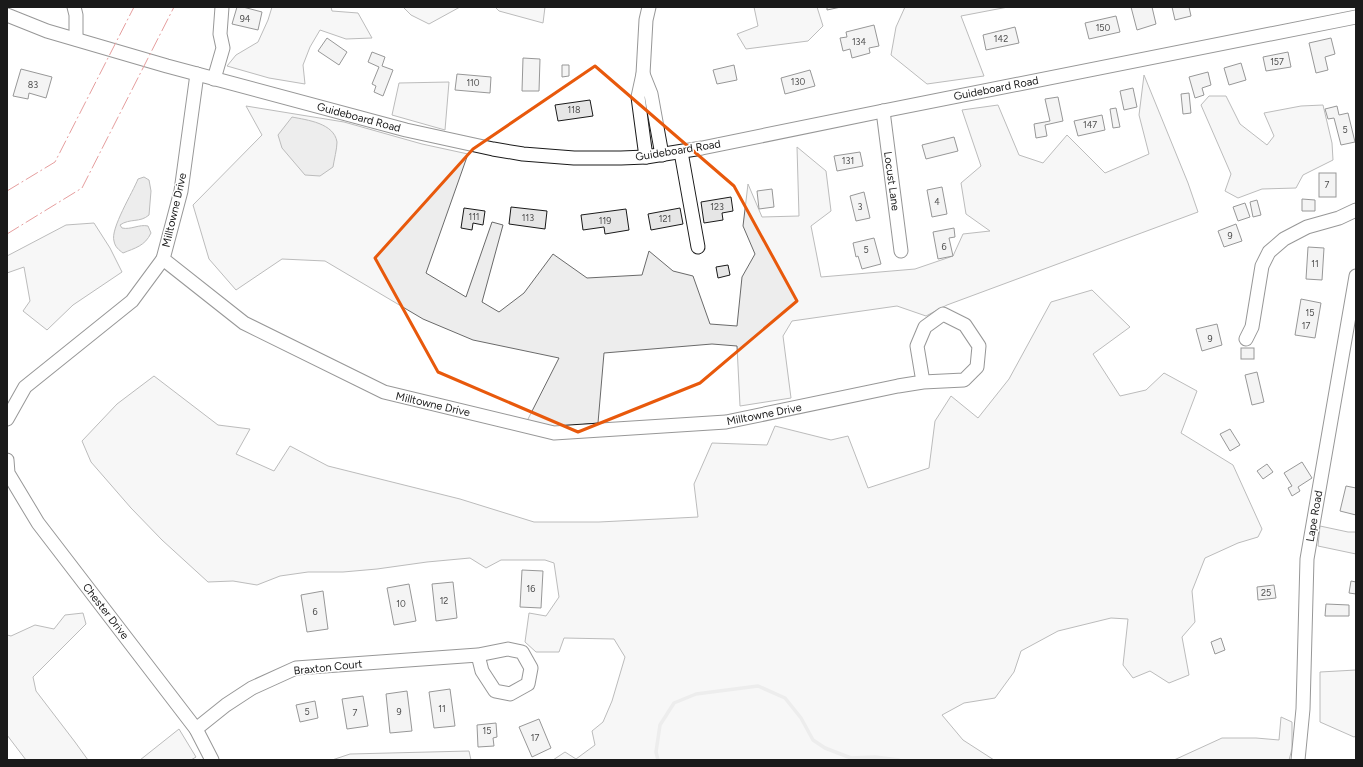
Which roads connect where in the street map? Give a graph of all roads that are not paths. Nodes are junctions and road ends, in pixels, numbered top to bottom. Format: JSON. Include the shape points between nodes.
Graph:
{"nodes":[{"id":1,"x":74,"y":7,"type":"edge"},
{"id":2,"x":222,"y":7,"type":"edge"},
{"id":3,"x":649,"y":7,"type":"edge"},
{"id":4,"x":7,"y":15,"type":"edge"},
{"id":5,"x":1356,"y":17,"type":"edge"},
{"id":6,"x":76,"y":39,"type":"junction"},
{"id":7,"x":197,"y":74,"type":"junction"},
{"id":8,"x":643,"y":74,"type":"junction"},
{"id":9,"x":214,"y":79,"type":"junction"},
{"id":10,"x":883,"y":111,"type":"junction"},
{"id":11,"x":681,"y":152,"type":"junction"},
{"id":12,"x":662,"y":155,"type":"junction"},
{"id":13,"x":646,"y":157,"type":"junction"},
{"id":14,"x":1356,"y":210,"type":"edge"},
{"id":15,"x":698,"y":247,"type":"dead end"},
{"id":16,"x":901,"y":251,"type":"dead end"},
{"id":17,"x":163,"y":259,"type":"junction"},
{"id":18,"x":1356,"y":276,"type":"edge"},
{"id":19,"x":1246,"y":340,"type":"dead end"},
{"id":20,"x":923,"y":382,"type":"junction"},
{"id":21,"x":7,"y":419,"type":"edge"},
{"id":22,"x":7,"y":460,"type":"edge"},
{"id":23,"x":478,"y":655,"type":"dead end"},
{"id":24,"x":196,"y":729,"type":"junction"},
{"id":25,"x":212,"y":760,"type":"edge"},
{"id":26,"x":1298,"y":760,"type":"edge"}],
"edges":[{"from":1,"to":6,"type":"street"},
{"from":2,"to":9,"type":"street","via":[[220,34],[223,48]]},
{"from":3,"to":8,"type":"street"},
{"from":4,"to":6,"type":"street","name":"Guideboard Road"},
{"from":5,"to":10,"type":"street","name":"Guideboard Road"},
{"from":6,"to":7,"type":"street","name":"Guideboard Road"},
{"from":7,"to":9,"type":"street","name":"Guideboard Road"},
{"from":7,"to":17,"type":"street","name":"Milltowne Drive","via":[[181,191]]},
{"from":8,"to":12,"type":"street","via":[[652,94]]},
{"from":8,"to":13,"type":"street","via":[[638,97]]},
{"from":9,"to":13,"type":"street","name":"Guideboard Road","via":[[406,130],[493,149],[574,158]]},
{"from":10,"to":11,"type":"street","name":"Guideboard Road"},
{"from":10,"to":16,"type":"street","name":"Locust Lane"},
{"from":11,"to":12,"type":"street","name":"Guideboard Road"},
{"from":11,"to":15,"type":"street"},
{"from":12,"to":13,"type":"street","name":"Guideboard Road"},
{"from":14,"to":19,"type":"street","via":[[1307,227],[1284,239],[1269,252],[1262,266],[1252,327]]},
{"from":17,"to":20,"type":"street","name":"Milltowne Drive","via":[[244,323],[384,392],[554,433],[726,422]]},
{"from":17,"to":21,"type":"street","via":[[132,300],[24,387]]},
{"from":18,"to":26,"type":"street","name":"Lape Road","via":[[1307,559],[1303,709]]},
{"from":20,"to":20,"type":"street","name":"Milltowne Drive","via":[[964,380],[978,367],[979,346],[965,325],[943,314],[925,327],[917,346]]},
{"from":22,"to":24,"type":"street","name":"Chester Drive","via":[[8,473],[38,522]]},
{"from":23,"to":24,"type":"street","name":"Braxton Court","via":[[296,668],[252,688]]},
{"from":24,"to":25,"type":"street","name":"Chester Drive"}]}
